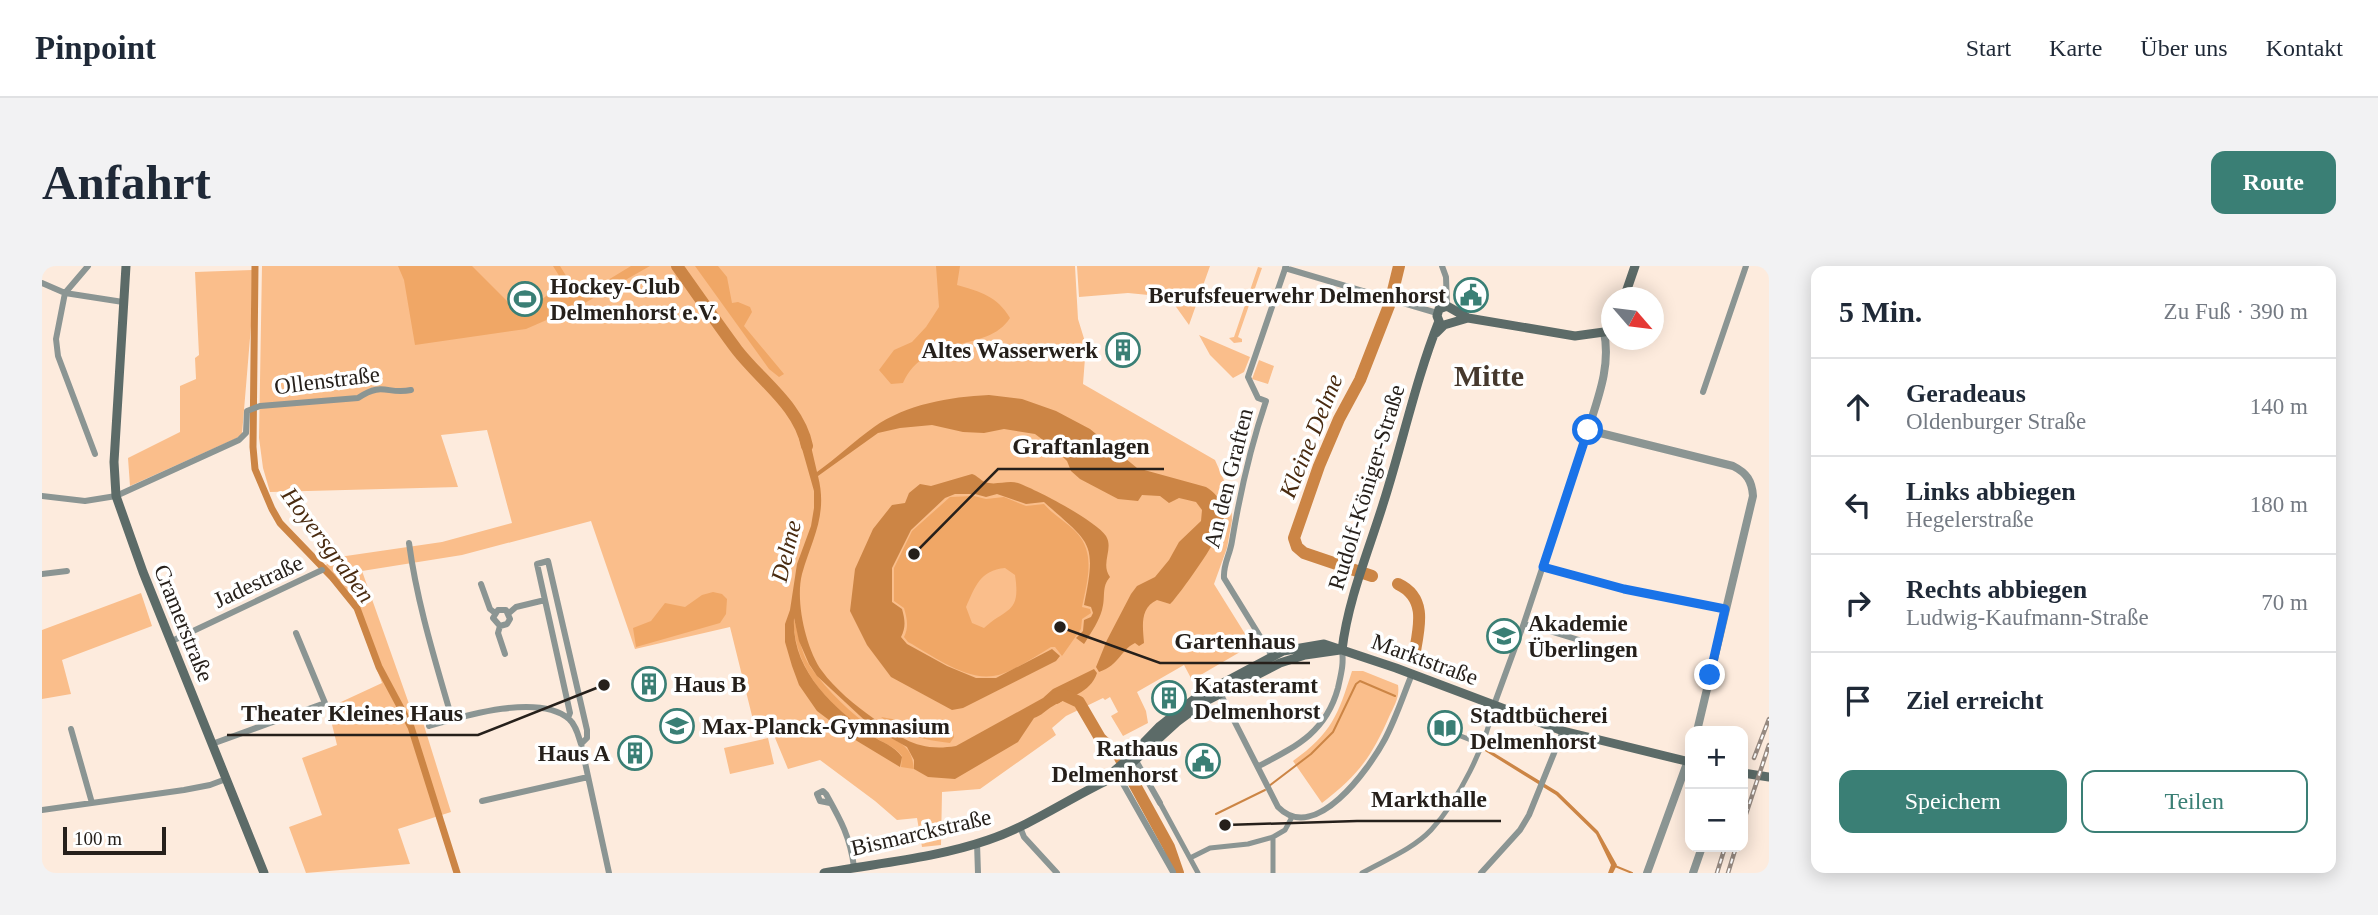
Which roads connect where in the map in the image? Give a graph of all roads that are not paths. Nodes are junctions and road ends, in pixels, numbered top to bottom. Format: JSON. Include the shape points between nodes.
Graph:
{"nodes":[{"id":1,"x":88,"y":266,"type":"edge"},
{"id":2,"x":125,"y":266,"type":"edge"},
{"id":3,"x":1442,"y":266,"type":"edge"},
{"id":4,"x":1635,"y":266,"type":"edge"},
{"id":5,"x":1746,"y":266,"type":"edge"},
{"id":6,"x":1286,"y":267,"type":"edge"},
{"id":7,"x":42,"y":283,"type":"edge"},
{"id":8,"x":1628,"y":287,"type":"edge"},
{"id":9,"x":65,"y":293,"type":"junction"},
{"id":10,"x":123,"y":302,"type":"junction"},
{"id":11,"x":1451,"y":309,"type":"junction"},
{"id":12,"x":1468,"y":318,"type":"junction"},
{"id":13,"x":1443,"y":320,"type":"junction"},
{"id":14,"x":1601,"y":330,"type":"edge"},
{"id":15,"x":1607,"y":350,"type":"edge"},
{"id":16,"x":411,"y":390,"type":"dead end"},
{"id":17,"x":1703,"y":392,"type":"dead end"},
{"id":18,"x":1588,"y":430,"type":"junction"},
{"id":19,"x":95,"y":454,"type":"dead end"},
{"id":20,"x":42,"y":496,"type":"edge"},
{"id":21,"x":116,"y":496,"type":"junction"},
{"id":22,"x":409,"y":543,"type":"dead end"},
{"id":23,"x":1543,"y":567,"type":"junction"},
{"id":24,"x":322,"y":570,"type":"dead end"},
{"id":25,"x":67,"y":571,"type":"dead end"},
{"id":26,"x":42,"y":573,"type":"edge"},
{"id":27,"x":481,"y":584,"type":"dead end"},
{"id":28,"x":545,"y":600,"type":"junction"},
{"id":29,"x":1725,"y":609,"type":"junction"},
{"id":30,"x":495,"y":613,"type":"junction"},
{"id":31,"x":509,"y":613,"type":"junction"},
{"id":32,"x":1524,"y":624,"type":"junction"},
{"id":33,"x":500,"y":626,"type":"junction"},
{"id":34,"x":296,"y":633,"type":"dead end"},
{"id":35,"x":1579,"y":640,"type":"dead end"},
{"id":36,"x":172,"y":641,"type":"junction"},
{"id":37,"x":1342,"y":650,"type":"junction"},
{"id":38,"x":505,"y":654,"type":"dead end"},
{"id":39,"x":1272,"y":656,"type":"junction"},
{"id":40,"x":1407,"y":672,"type":"junction"},
{"id":41,"x":1219,"y":690,"type":"junction"},
{"id":42,"x":1494,"y":705,"type":"junction"},
{"id":43,"x":568,"y":718,"type":"junction"},
{"id":44,"x":452,"y":719,"type":"junction"},
{"id":45,"x":429,"y":726,"type":"dead end"},
{"id":46,"x":1699,"y":726,"type":"edge"},
{"id":47,"x":71,"y":729,"type":"dead end"},
{"id":48,"x":1433,"y":731,"type":"dead end"},
{"id":49,"x":1563,"y":732,"type":"junction"},
{"id":50,"x":212,"y":744,"type":"junction"},
{"id":51,"x":581,"y":744,"type":"junction"},
{"id":52,"x":1481,"y":744,"type":"junction"},
{"id":53,"x":1685,"y":759,"type":"edge"},
{"id":54,"x":1126,"y":765,"type":"junction"},
{"id":55,"x":1259,"y":766,"type":"junction"},
{"id":56,"x":1685,"y":771,"type":"edge"},
{"id":57,"x":1748,"y":774,"type":"edge"},
{"id":58,"x":588,"y":777,"type":"junction"},
{"id":59,"x":1769,"y":778,"type":"edge"},
{"id":60,"x":226,"y":779,"type":"junction"},
{"id":61,"x":482,"y":801,"type":"dead end"},
{"id":62,"x":92,"y":803,"type":"junction"},
{"id":63,"x":830,"y":803,"type":"dead end"},
{"id":64,"x":1160,"y":803,"type":"joint"},
{"id":65,"x":42,"y":810,"type":"edge"},
{"id":66,"x":1292,"y":817,"type":"junction"},
{"id":67,"x":1020,"y":827,"type":"junction"},
{"id":68,"x":1273,"y":837,"type":"junction"},
{"id":69,"x":977,"y":843,"type":"junction"},
{"id":70,"x":1700,"y":852,"type":"edge"},
{"id":71,"x":1190,"y":858,"type":"junction"},
{"id":72,"x":854,"y":867,"type":"junction"},
{"id":73,"x":1173,"y":872,"type":"edge"},
{"id":74,"x":264,"y":873,"type":"edge"},
{"id":75,"x":609,"y":873,"type":"edge"},
{"id":76,"x":824,"y":873,"type":"edge"},
{"id":77,"x":978,"y":873,"type":"edge"},
{"id":78,"x":1057,"y":873,"type":"edge"},
{"id":79,"x":1198,"y":873,"type":"edge"},
{"id":80,"x":1273,"y":873,"type":"edge"},
{"id":81,"x":1362,"y":873,"type":"edge"},
{"id":82,"x":1481,"y":873,"type":"edge"},
{"id":83,"x":1647,"y":873,"type":"edge"},
{"id":84,"x":1693,"y":873,"type":"edge"}],
"edges":[{"from":1,"to":9,"type":"street"},
{"from":2,"to":10,"type":"main road","name":"Cramerstraße"},
{"from":3,"to":11,"type":"street"},
{"from":4,"to":8,"type":"main road"},
{"from":5,"to":17,"type":"street"},
{"from":6,"to":13,"type":"street"},
{"from":6,"to":39,"type":"street","name":"An den Graften","via":[[1248,377],[1258,398],[1266,401],[1223,566],[1224,579]]},
{"from":7,"to":9,"type":"street"},
{"from":9,"to":10,"type":"street"},
{"from":9,"to":19,"type":"street","via":[[56,339],[58,356]]},
{"from":10,"to":21,"type":"main road","name":"Cramerstraße"},
{"from":11,"to":12,"type":"main road"},
{"from":11,"to":13,"type":"main road","name":"Rudolf-Königer-Straße"},
{"from":11,"to":13,"type":"main road","via":[[1441,308]]},
{"from":12,"to":13,"type":"main road"},
{"from":12,"to":14,"type":"main road","via":[[1575,336]]},
{"from":13,"to":37,"type":"main road","name":"Rudolf-Königer-Straße","via":[[1432,338],[1345,620]]},
{"from":15,"to":18,"type":"street"},
{"from":16,"to":21,"type":"street","name":"Ollenstraße","via":[[379,388],[358,397],[251,409],[240,440]]},
{"from":18,"to":23,"type":"street"},
{"from":18,"to":29,"type":"street","via":[[1733,466],[1749,478],[1753,496]]},
{"from":20,"to":21,"type":"street","name":"Ollenstraße","via":[[85,501]]},
{"from":21,"to":36,"type":"main road","name":"Cramerstraße"},
{"from":22,"to":44,"type":"street","via":[[422,618]]},
{"from":23,"to":29,"type":"street"},
{"from":23,"to":32,"type":"street"},
{"from":24,"to":36,"type":"street","name":"Jadestraße"},
{"from":25,"to":26,"type":"street"},
{"from":27,"to":30,"type":"street"},
{"from":28,"to":31,"type":"street"},
{"from":28,"to":43,"type":"street"},
{"from":28,"to":51,"type":"street","via":[[537,564],[548,561],[587,730]]},
{"from":29,"to":46,"type":"street"},
{"from":30,"to":31,"type":"street","via":[[501,609]]},
{"from":30,"to":33,"type":"street"},
{"from":31,"to":33,"type":"street","via":[[507,624]]},
{"from":32,"to":35,"type":"street"},
{"from":32,"to":42,"type":"street"},
{"from":33,"to":38,"type":"street"},
{"from":34,"to":50,"type":"street","via":[[325,703]]},
{"from":36,"to":50,"type":"main road","name":"Cramerstraße"},
{"from":37,"to":39,"type":"main road","name":"Marktstraße","via":[[1308,645]]},
{"from":37,"to":40,"type":"main road","name":"Marktstraße"},
{"from":37,"to":41,"type":"main road","via":[[1293,659]]},
{"from":37,"to":55,"type":"street","via":[[1344,664],[1337,691],[1319,727],[1304,741]]},
{"from":39,"to":41,"type":"main road","name":"Marktstraße"},
{"from":40,"to":42,"type":"main road","name":"Marktstraße"},
{"from":40,"to":66,"type":"street","via":[[1383,742],[1367,769],[1316,815]]},
{"from":41,"to":54,"type":"main road","name":"Bismarckstraße","via":[[1181,708]]},
{"from":41,"to":55,"type":"street"},
{"from":42,"to":49,"type":"main road","name":"Marktstraße"},
{"from":42,"to":52,"type":"street"},
{"from":43,"to":44,"type":"street","via":[[537,708]]},
{"from":43,"to":51,"type":"street"},
{"from":44,"to":45,"type":"street"},
{"from":47,"to":62,"type":"street"},
{"from":48,"to":52,"type":"street"},
{"from":49,"to":53,"type":"main road","name":"Marktstraße"},
{"from":49,"to":82,"type":"street","via":[[1529,815]]},
{"from":50,"to":60,"type":"main road","name":"Cramerstraße"},
{"from":51,"to":58,"type":"street"},
{"from":52,"to":81,"type":"street","via":[[1452,801],[1430,831]]},
{"from":54,"to":64,"type":"street"},
{"from":54,"to":67,"type":"main road","name":"Bismarckstraße"},
{"from":54,"to":73,"type":"street"},
{"from":55,"to":66,"type":"street","via":[[1278,807]]},
{"from":56,"to":83,"type":"street"},
{"from":57,"to":59,"type":"main road"},
{"from":58,"to":61,"type":"street"},
{"from":58,"to":75,"type":"street"},
{"from":60,"to":62,"type":"street"},
{"from":60,"to":74,"type":"main road","name":"Cramerstraße"},
{"from":62,"to":65,"type":"street"},
{"from":63,"to":72,"type":"street","via":[[841,818]]},
{"from":64,"to":71,"type":"street"},
{"from":66,"to":68,"type":"street"},
{"from":67,"to":69,"type":"main road","name":"Bismarckstraße"},
{"from":67,"to":78,"type":"street"},
{"from":68,"to":71,"type":"street","via":[[1210,848]]},
{"from":68,"to":80,"type":"street"},
{"from":69,"to":72,"type":"main road","name":"Bismarckstraße"},
{"from":69,"to":77,"type":"street"},
{"from":70,"to":84,"type":"street"},
{"from":71,"to":79,"type":"street"},
{"from":72,"to":76,"type":"main road","name":"Bismarckstraße"}]}
